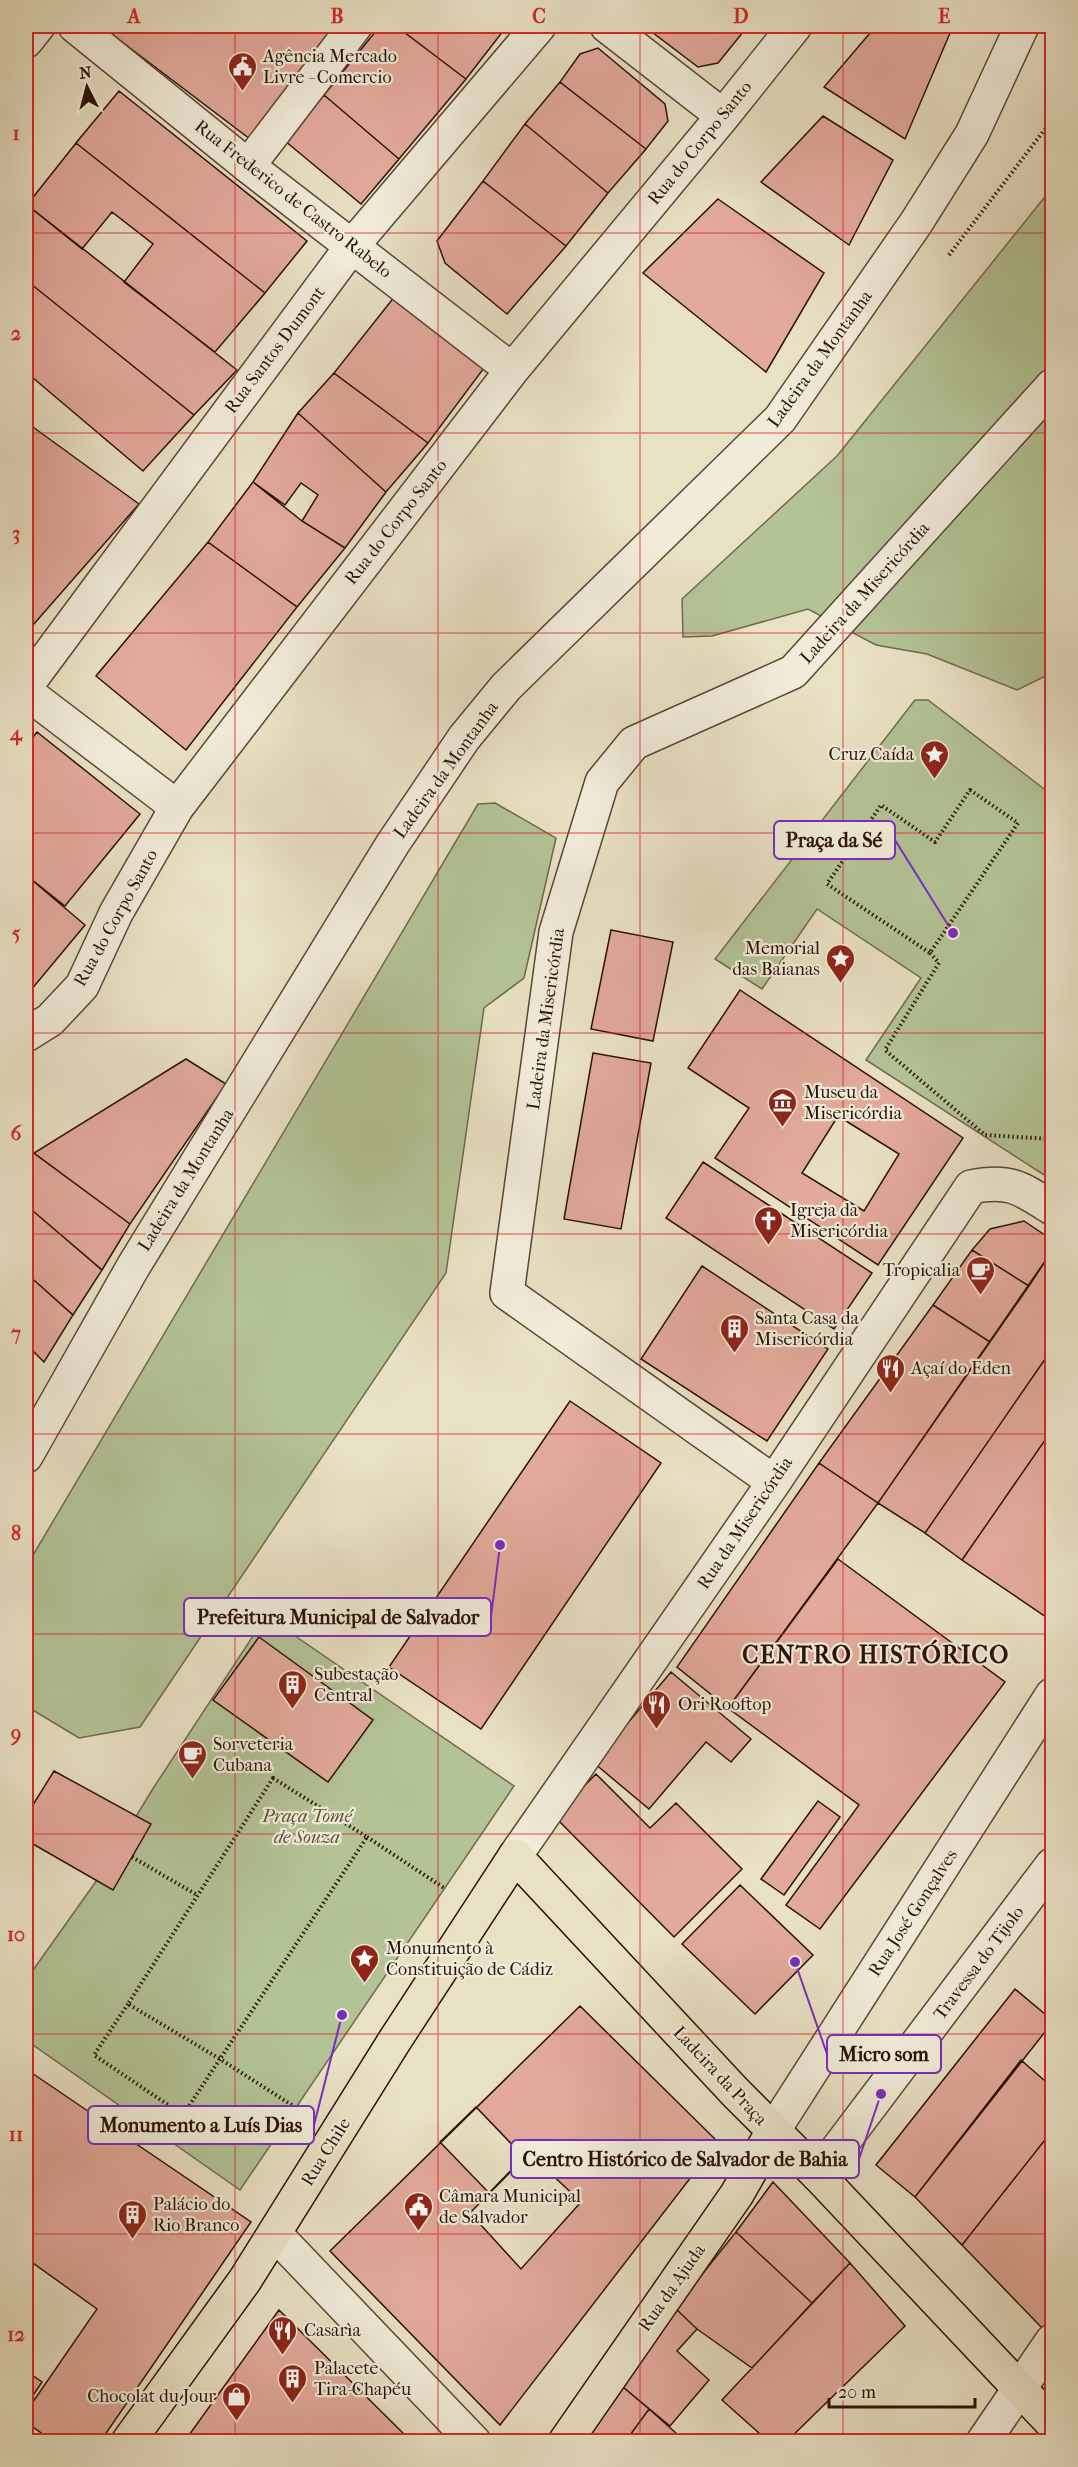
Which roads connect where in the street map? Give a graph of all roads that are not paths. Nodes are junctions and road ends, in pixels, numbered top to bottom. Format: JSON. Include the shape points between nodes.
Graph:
{"nodes":[{"id":1,"x":38,"y":26,"type":"edge"},
{"id":2,"x":75,"y":26,"type":"edge"},
{"id":3,"x":355,"y":26,"type":"edge"},
{"id":4,"x":539,"y":26,"type":"edge"},
{"id":5,"x":607,"y":26,"type":"edge"},
{"id":6,"x":795,"y":26,"type":"edge"},
{"id":7,"x":1022,"y":26,"type":"edge"},
{"id":8,"x":26,"y":41,"type":"edge"},
{"id":9,"x":723,"y":116,"type":"junction"},
{"id":10,"x":248,"y":165,"type":"junction"},
{"id":11,"x":352,"y":246,"type":"junction"},
{"id":12,"x":512,"y":370,"type":"junction"},
{"id":13,"x":1053,"y":386,"type":"edge"},
{"id":14,"x":26,"y":686,"type":"edge"},
{"id":15,"x":26,"y":692,"type":"edge"},
{"id":16,"x":177,"y":807,"type":"junction"},
{"id":17,"x":26,"y":1035,"type":"edge"},
{"id":18,"x":1053,"y":1208,"type":"edge"},
{"id":19,"x":26,"y":1456,"type":"edge"},
{"id":20,"x":774,"y":1482,"type":"junction"},
{"id":21,"x":1053,"y":1695,"type":"edge"},
{"id":22,"x":515,"y":1856,"type":"junction"},
{"id":23,"x":1053,"y":1865,"type":"edge"},
{"id":24,"x":773,"y":2131,"type":"junction"},
{"id":25,"x":818,"y":2175,"type":"junction"},
{"id":26,"x":275,"y":2234,"type":"junction"},
{"id":27,"x":1053,"y":2341,"type":"edge"},
{"id":28,"x":1019,"y":2390,"type":"junction"},
{"id":29,"x":1053,"y":2423,"type":"edge"},
{"id":30,"x":128,"y":2442,"type":"edge"},
{"id":31,"x":474,"y":2442,"type":"edge"},
{"id":32,"x":565,"y":2442,"type":"edge"},
{"id":33,"x":983,"y":2442,"type":"edge"}],
"edges":[{"from":1,"to":8,"type":"street"},
{"from":2,"to":10,"type":"street","name":"Rua Frederico de Castro Rabelo"},
{"from":3,"to":10,"type":"street"},
{"from":4,"to":11,"type":"street","name":"Rua Santos Dumont"},
{"from":5,"to":9,"type":"street"},
{"from":6,"to":9,"type":"street","name":"Rua do Corpo Santo"},
{"from":7,"to":19,"type":"street","name":"Ladeira da Montanha","via":[[972,134],[916,224],[780,419],[514,679],[464,738],[392,845],[133,1267]]},
{"from":9,"to":12,"type":"street","name":"Rua do Corpo Santo"},
{"from":10,"to":11,"type":"street","name":"Rua Frederico de Castro Rabelo"},
{"from":11,"to":12,"type":"street","name":"Rua Frederico de Castro Rabelo"},
{"from":11,"to":14,"type":"street","name":"Rua Santos Dumont"},
{"from":12,"to":16,"type":"street","name":"Rua do Corpo Santo"},
{"from":13,"to":20,"type":"street","name":"Ladeira da Misericórdia","via":[[793,672],[634,743],[602,782],[556,932],[507,1293]]},
{"from":15,"to":16,"type":"street"},
{"from":16,"to":17,"type":"street","name":"Rua do Corpo Santo","via":[[116,913],[82,986],[50,1020]]},
{"from":18,"to":20,"type":"street","name":"Rua da Misericórdia","via":[[1006,1183],[971,1187]]},
{"from":20,"to":22,"type":"street","name":"Rua da Misericórdia"},
{"from":21,"to":24,"type":"street","name":"Rua José Gonçalves"},
{"from":22,"to":24,"type":"main road","name":"Ladeira da Praça"},
{"from":22,"to":26,"type":"main road","name":"Rua Chile"},
{"from":23,"to":25,"type":"street","name":"Travessa do Tijolo"},
{"from":24,"to":25,"type":"main road","name":"Ladeira da Praça"},
{"from":24,"to":32,"type":"main road","name":"Rua da Ajuda","via":[[737,2194]]},
{"from":25,"to":28,"type":"main road","name":"Ladeira da Praça"},
{"from":26,"to":30,"type":"main road","name":"Rua Chile"},
{"from":26,"to":31,"type":"street"},
{"from":27,"to":28,"type":"street"},
{"from":28,"to":29,"type":"main road","name":"Ladeira da Praça"},
{"from":28,"to":33,"type":"street"}]}
